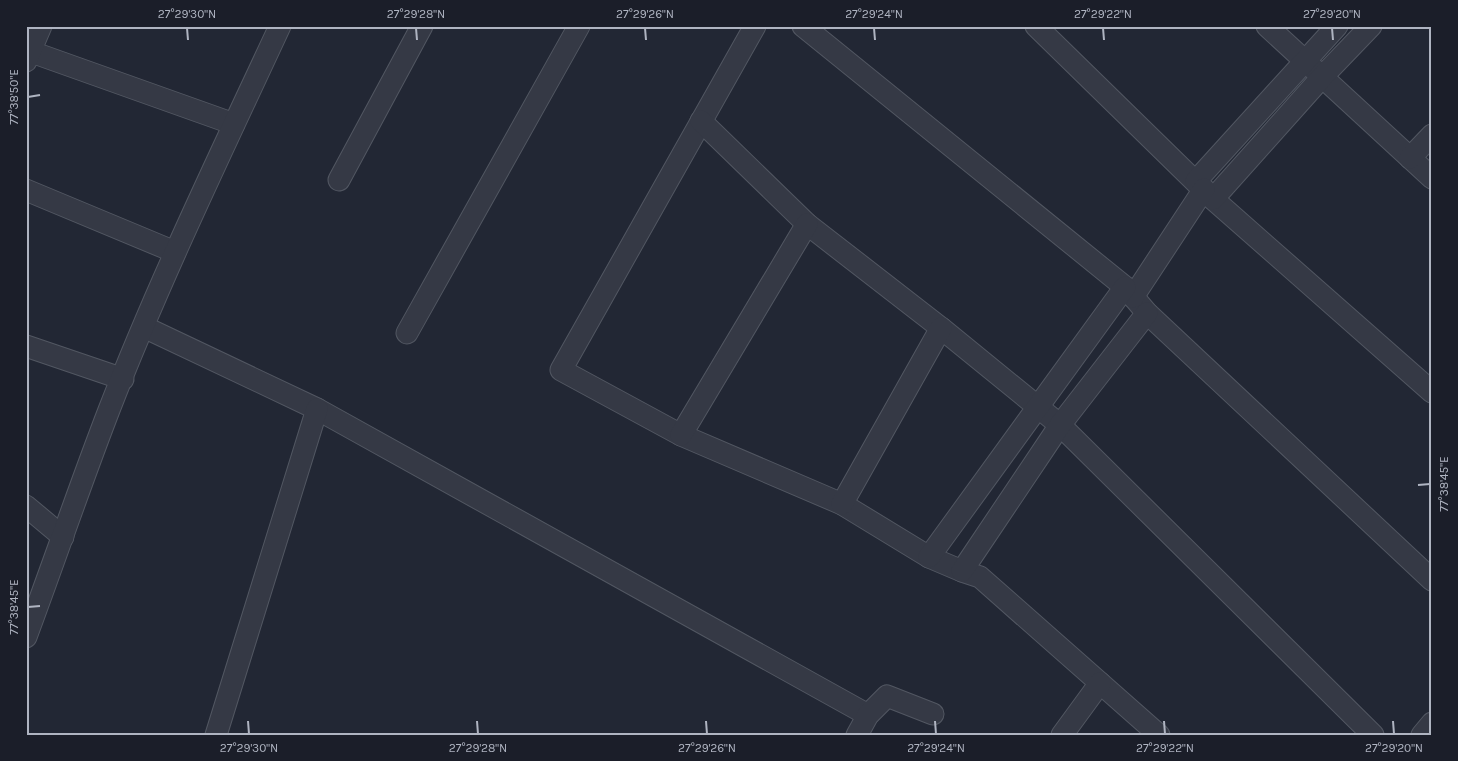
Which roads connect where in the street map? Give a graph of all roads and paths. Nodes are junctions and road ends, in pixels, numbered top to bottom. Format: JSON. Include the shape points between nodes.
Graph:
{"nodes":[{"id":1,"x":41,"y":26,"type":"edge"},
{"id":2,"x":280,"y":26,"type":"edge"},
{"id":3,"x":422,"y":26,"type":"edge"},
{"id":4,"x":579,"y":26,"type":"edge"},
{"id":5,"x":755,"y":26,"type":"edge"},
{"id":6,"x":803,"y":26,"type":"edge"},
{"id":7,"x":1036,"y":26,"type":"edge"},
{"id":8,"x":1267,"y":26,"type":"edge"},
{"id":9,"x":1337,"y":26,"type":"edge"},
{"id":10,"x":1370,"y":26,"type":"edge"},
{"id":11,"x":28,"y":54,"type":"edge"},
{"id":12,"x":1305,"y":62,"type":"junction"},
{"id":13,"x":1322,"y":77,"type":"junction"},
{"id":14,"x":701,"y":122,"type":"junction"},
{"id":15,"x":234,"y":124,"type":"junction"},
{"id":16,"x":1432,"y":135,"type":"edge"},
{"id":17,"x":1410,"y":158,"type":"junction"},
{"id":18,"x":1432,"y":178,"type":"edge"},
{"id":19,"x":339,"y":180,"type":"dead end"},
{"id":20,"x":26,"y":190,"type":"edge"},
{"id":21,"x":1204,"y":190,"type":"junction"},
{"id":22,"x":806,"y":224,"type":"junction"},
{"id":23,"x":175,"y":252,"type":"junction"},
{"id":24,"x":1135,"y":299,"type":"junction"},
{"id":25,"x":144,"y":327,"type":"junction"},
{"id":26,"x":941,"y":328,"type":"junction"},
{"id":27,"x":407,"y":333,"type":"dead end"},
{"id":28,"x":26,"y":346,"type":"edge"},
{"id":29,"x":123,"y":379,"type":"junction"},
{"id":30,"x":1432,"y":392,"type":"edge"},
{"id":31,"x":1038,"y":407,"type":"junction"},
{"id":32,"x":318,"y":409,"type":"junction"},
{"id":33,"x":1060,"y":424,"type":"junction"},
{"id":34,"x":681,"y":435,"type":"junction"},
{"id":35,"x":842,"y":504,"type":"junction"},
{"id":36,"x":26,"y":506,"type":"edge"},
{"id":37,"x":63,"y":538,"type":"junction"},
{"id":38,"x":929,"y":557,"type":"junction"},
{"id":39,"x":962,"y":571,"type":"junction"},
{"id":40,"x":1432,"y":580,"type":"edge"},
{"id":41,"x":26,"y":638,"type":"edge"},
{"id":42,"x":1100,"y":683,"type":"junction"},
{"id":43,"x":933,"y":714,"type":"dead end"},
{"id":44,"x":868,"y":715,"type":"junction"},
{"id":45,"x":1432,"y":722,"type":"edge"},
{"id":46,"x":216,"y":735,"type":"edge"},
{"id":47,"x":857,"y":735,"type":"edge"},
{"id":48,"x":1062,"y":735,"type":"edge"},
{"id":49,"x":1159,"y":735,"type":"edge"},
{"id":50,"x":1373,"y":735,"type":"edge"},
{"id":51,"x":1422,"y":735,"type":"edge"}],
"edges":[{"from":1,"to":11,"type":"street"},
{"from":2,"to":15,"type":"street"},
{"from":3,"to":19,"type":"street"},
{"from":4,"to":27,"type":"street"},
{"from":5,"to":14,"type":"street"},
{"from":6,"to":24,"type":"street"},
{"from":7,"to":21,"type":"street"},
{"from":8,"to":12,"type":"street"},
{"from":9,"to":12,"type":"street"},
{"from":10,"to":13,"type":"street"},
{"from":11,"to":15,"type":"street"},
{"from":12,"to":13,"type":"street"},
{"from":12,"to":21,"type":"street"},
{"from":13,"to":17,"type":"street"},
{"from":13,"to":21,"type":"street"},
{"from":14,"to":22,"type":"street"},
{"from":14,"to":34,"type":"street","via":[[561,370]]},
{"from":15,"to":23,"type":"street"},
{"from":16,"to":17,"type":"street"},
{"from":17,"to":18,"type":"street"},
{"from":20,"to":23,"type":"street"},
{"from":21,"to":24,"type":"street"},
{"from":21,"to":30,"type":"street"},
{"from":22,"to":26,"type":"street"},
{"from":22,"to":34,"type":"street"},
{"from":23,"to":25,"type":"street"},
{"from":24,"to":31,"type":"street"},
{"from":24,"to":33,"type":"street"},
{"from":24,"to":40,"type":"street"},
{"from":25,"to":29,"type":"street"},
{"from":25,"to":32,"type":"street"},
{"from":26,"to":31,"type":"street"},
{"from":26,"to":35,"type":"street"},
{"from":28,"to":29,"type":"street"},
{"from":29,"to":37,"type":"street"},
{"from":31,"to":33,"type":"street"},
{"from":31,"to":38,"type":"street"},
{"from":32,"to":44,"type":"street"},
{"from":32,"to":46,"type":"street"},
{"from":33,"to":39,"type":"street"},
{"from":33,"to":50,"type":"street"},
{"from":34,"to":35,"type":"street"},
{"from":35,"to":38,"type":"street"},
{"from":36,"to":37,"type":"street"},
{"from":37,"to":41,"type":"street"},
{"from":38,"to":39,"type":"street"},
{"from":39,"to":42,"type":"street","via":[[980,577]]},
{"from":42,"to":48,"type":"street"},
{"from":42,"to":49,"type":"street"},
{"from":43,"to":44,"type":"street","via":[[887,696]]},
{"from":44,"to":47,"type":"street"},
{"from":45,"to":51,"type":"street"}]}
